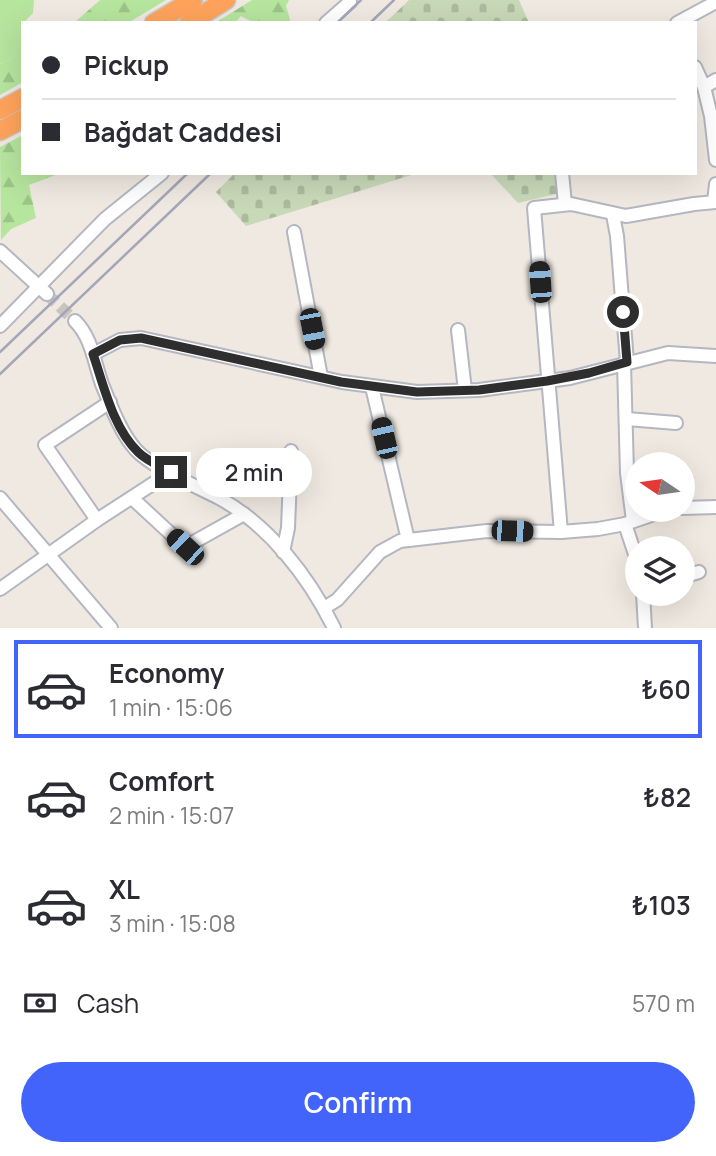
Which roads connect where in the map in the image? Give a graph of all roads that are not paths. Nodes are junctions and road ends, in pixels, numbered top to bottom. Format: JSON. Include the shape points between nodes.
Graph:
{"nodes":[{"id":1,"x":193,"y":0,"type":"edge"},
{"id":2,"x":226,"y":0,"type":"edge"},
{"id":3,"x":350,"y":2,"type":"edge"},
{"id":4,"x":716,"y":2,"type":"edge"},
{"id":5,"x":157,"y":21,"type":"edge"},
{"id":6,"x":192,"y":21,"type":"edge"},
{"id":7,"x":328,"y":21,"type":"edge"},
{"id":8,"x":681,"y":21,"type":"edge"},
{"id":9,"x":697,"y":71,"type":"edge"},
{"id":10,"x":716,"y":80,"type":"edge"},
{"id":11,"x":704,"y":87,"type":"junction"},
{"id":12,"x":21,"y":99,"type":"edge"},
{"id":13,"x":0,"y":110,"type":"edge"},
{"id":14,"x":21,"y":120,"type":"edge"},
{"id":15,"x":0,"y":131,"type":"edge"},
{"id":16,"x":716,"y":160,"type":"edge"},
{"id":17,"x":160,"y":175,"type":"edge"},
{"id":18,"x":562,"y":175,"type":"edge"},
{"id":19,"x":716,"y":184,"type":"edge"},
{"id":20,"x":715,"y":202,"type":"edge"},
{"id":21,"x":565,"y":204,"type":"junction"},
{"id":22,"x":613,"y":215,"type":"junction"},
{"id":23,"x":295,"y":232,"type":"dead end"},
{"id":24,"x":0,"y":251,"type":"edge"},
{"id":25,"x":43,"y":290,"type":"junction"},
{"id":26,"x":75,"y":321,"type":"tunnel mouth"},
{"id":27,"x":0,"y":326,"type":"edge"},
{"id":28,"x":458,"y":330,"type":"dead end"},
{"id":29,"x":93,"y":354,"type":"junction"},
{"id":30,"x":716,"y":356,"type":"edge"},
{"id":31,"x":625,"y":363,"type":"junction"},
{"id":32,"x":321,"y":377,"type":"junction"},
{"id":33,"x":547,"y":381,"type":"junction"},
{"id":34,"x":372,"y":387,"type":"junction"},
{"id":35,"x":465,"y":390,"type":"junction"},
{"id":36,"x":110,"y":402,"type":"junction"},
{"id":37,"x":627,"y":419,"type":"junction"},
{"id":38,"x":676,"y":423,"type":"dead end"},
{"id":39,"x":291,"y":452,"type":"dead end"},
{"id":40,"x":171,"y":472,"type":"junction"},
{"id":41,"x":0,"y":498,"type":"edge"},
{"id":42,"x":132,"y":498,"type":"junction"},
{"id":43,"x":716,"y":506,"type":"edge"},
{"id":44,"x":695,"y":507,"type":"edge"},
{"id":45,"x":244,"y":514,"type":"junction"},
{"id":46,"x":97,"y":520,"type":"junction"},
{"id":47,"x":632,"y":522,"type":"edge"},
{"id":48,"x":629,"y":523,"type":"junction"},
{"id":49,"x":561,"y":532,"type":"junction"},
{"id":50,"x":632,"y":536,"type":"edge"},
{"id":51,"x":408,"y":540,"type":"junction"},
{"id":52,"x":283,"y":552,"type":"junction"},
{"id":53,"x":50,"y":555,"type":"junction"},
{"id":54,"x":699,"y":572,"type":"dead end"},
{"id":55,"x":695,"y":573,"type":"edge"},
{"id":56,"x":0,"y":589,"type":"edge"},
{"id":57,"x":644,"y":606,"type":"edge"},
{"id":58,"x":324,"y":608,"type":"junction"},
{"id":59,"x":111,"y":628,"type":"edge"},
{"id":60,"x":334,"y":628,"type":"edge"},
{"id":61,"x":645,"y":628,"type":"edge"}],
"edges":[{"from":1,"to":5,"type":"highway"},
{"from":2,"to":6,"type":"highway"},
{"from":3,"to":7,"type":"street"},
{"from":4,"to":8,"type":"street"},
{"from":9,"to":11,"type":"street"},
{"from":10,"to":11,"type":"street"},
{"from":11,"to":16,"type":"street"},
{"from":12,"to":13,"type":"highway"},
{"from":14,"to":15,"type":"highway"},
{"from":17,"to":25,"type":"street","via":[[105,219]]},
{"from":18,"to":21,"type":"street"},
{"from":19,"to":20,"type":"street"},
{"from":20,"to":22,"type":"street"},
{"from":21,"to":22,"type":"street"},
{"from":21,"to":33,"type":"street","via":[[534,208]]},
{"from":22,"to":31,"type":"street"},
{"from":23,"to":32,"type":"street"},
{"from":24,"to":25,"type":"street"},
{"from":25,"to":27,"type":"street"},
{"from":26,"to":29,"type":"street"},
{"from":28,"to":35,"type":"street"},
{"from":29,"to":32,"type":"street","via":[[120,340],[141,338]]},
{"from":29,"to":36,"type":"street"},
{"from":30,"to":31,"type":"street","via":[[668,353]]},
{"from":31,"to":33,"type":"street"},
{"from":31,"to":37,"type":"street"},
{"from":32,"to":34,"type":"street"},
{"from":33,"to":35,"type":"street"},
{"from":33,"to":49,"type":"street"},
{"from":34,"to":35,"type":"street","via":[[417,392]]},
{"from":34,"to":51,"type":"street"},
{"from":36,"to":40,"type":"street","via":[[138,452]]},
{"from":36,"to":46,"type":"street","via":[[45,445]]},
{"from":37,"to":38,"type":"street"},
{"from":37,"to":48,"type":"street"},
{"from":39,"to":52,"type":"street"},
{"from":40,"to":42,"type":"street"},
{"from":40,"to":45,"type":"street"},
{"from":41,"to":53,"type":"street"},
{"from":42,"to":45,"type":"street","via":[[185,547]]},
{"from":42,"to":46,"type":"street"},
{"from":43,"to":44,"type":"street"},
{"from":45,"to":52,"type":"street"},
{"from":46,"to":53,"type":"street"},
{"from":47,"to":48,"type":"street"},
{"from":48,"to":49,"type":"street"},
{"from":48,"to":50,"type":"street"},
{"from":49,"to":51,"type":"street","via":[[487,531]]},
{"from":51,"to":58,"type":"street","via":[[380,552],[337,600]]},
{"from":52,"to":58,"type":"street"},
{"from":53,"to":56,"type":"street"},
{"from":53,"to":59,"type":"street"},
{"from":54,"to":55,"type":"street"},
{"from":57,"to":61,"type":"street"},
{"from":58,"to":60,"type":"street"}]}
